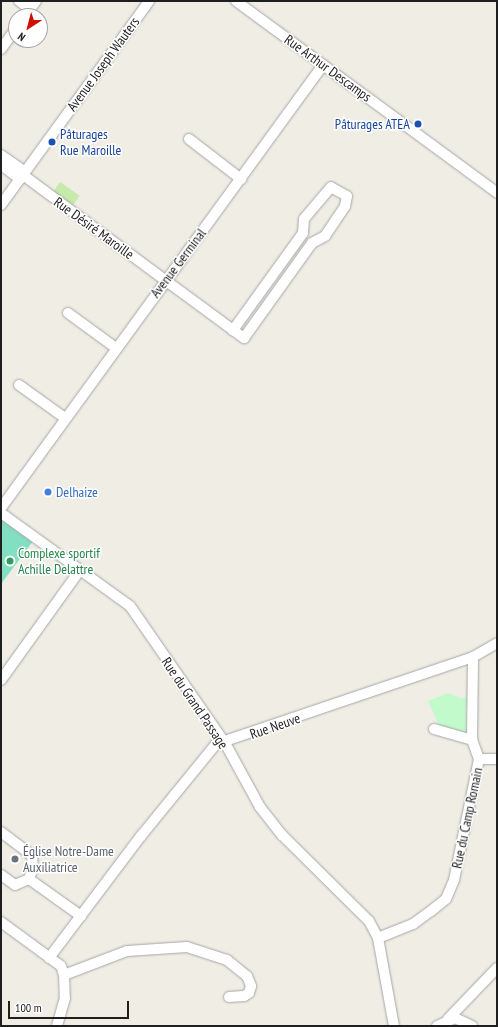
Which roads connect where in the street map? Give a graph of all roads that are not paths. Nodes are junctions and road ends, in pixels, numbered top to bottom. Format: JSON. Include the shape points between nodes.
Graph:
{"nodes":[{"id":1,"x":19,"y":1,"type":"edge"},
{"id":2,"x":149,"y":1,"type":"edge"},
{"id":3,"x":236,"y":1,"type":"edge"},
{"id":4,"x":29,"y":8,"type":"edge"},
{"id":5,"x":8,"y":39,"type":"edge"},
{"id":6,"x":1,"y":48,"type":"edge"},
{"id":7,"x":322,"y":65,"type":"junction"},
{"id":8,"x":189,"y":139,"type":"dead end"},
{"id":9,"x":1,"y":155,"type":"edge"},
{"id":10,"x":1,"y":165,"type":"edge"},
{"id":11,"x":23,"y":175,"type":"junction"},
{"id":12,"x":241,"y":178,"type":"junction"},
{"id":13,"x":497,"y":192,"type":"edge"},
{"id":14,"x":1,"y":205,"type":"edge"},
{"id":15,"x":165,"y":280,"type":"junction"},
{"id":16,"x":68,"y":313,"type":"dead end"},
{"id":17,"x":234,"y":330,"type":"junction"},
{"id":18,"x":116,"y":348,"type":"junction"},
{"id":19,"x":19,"y":385,"type":"dead end"},
{"id":20,"x":65,"y":418,"type":"junction"},
{"id":21,"x":1,"y":508,"type":"edge"},
{"id":22,"x":1,"y":512,"type":"edge"},
{"id":23,"x":80,"y":570,"type":"junction"},
{"id":24,"x":497,"y":643,"type":"edge"},
{"id":25,"x":473,"y":657,"type":"junction"},
{"id":26,"x":1,"y":680,"type":"edge"},
{"id":27,"x":434,"y":729,"type":"dead end"},
{"id":28,"x":472,"y":740,"type":"junction"},
{"id":29,"x":225,"y":743,"type":"junction"},
{"id":30,"x":497,"y":759,"type":"edge"},
{"id":31,"x":479,"y":760,"type":"junction"},
{"id":32,"x":1,"y":832,"type":"edge"},
{"id":33,"x":1,"y":875,"type":"edge"},
{"id":34,"x":29,"y":878,"type":"junction"},
{"id":35,"x":81,"y":916,"type":"junction"},
{"id":36,"x":1,"y":922,"type":"edge"},
{"id":37,"x":378,"y":938,"type":"junction"},
{"id":38,"x":49,"y":958,"type":"junction"},
{"id":39,"x":497,"y":968,"type":"edge"},
{"id":40,"x":64,"y":975,"type":"junction"},
{"id":41,"x":229,"y":996,"type":"dead end"},
{"id":42,"x":448,"y":1020,"type":"junction"},
{"id":43,"x":57,"y":1026,"type":"edge"},
{"id":44,"x":394,"y":1026,"type":"edge"},
{"id":45,"x":437,"y":1026,"type":"edge"},
{"id":46,"x":472,"y":1026,"type":"edge"}],
"edges":[{"from":1,"to":4,"type":"street"},
{"from":2,"to":11,"type":"street","name":"Avenue Joseph Wauters"},
{"from":3,"to":7,"type":"street","name":"Rue Arthur Descamps"},
{"from":5,"to":6,"type":"street"},
{"from":7,"to":12,"type":"street","name":"Avenue Germinal"},
{"from":7,"to":13,"type":"street","name":"Rue Arthur Descamps"},
{"from":8,"to":12,"type":"street"},
{"from":9,"to":11,"type":"street"},
{"from":10,"to":11,"type":"street"},
{"from":11,"to":14,"type":"street","name":"Avenue Joseph Wauters"},
{"from":11,"to":15,"type":"street","name":"Rue Désiré Maroille"},
{"from":12,"to":15,"type":"street","name":"Avenue Germinal"},
{"from":15,"to":17,"type":"street","name":"Rue Désiré Maroille"},
{"from":15,"to":18,"type":"street","name":"Avenue Germinal"},
{"from":16,"to":18,"type":"street"},
{"from":17,"to":17,"type":"street","via":[[303,233],[304,219],[332,187],[347,196],[346,206],[325,236],[312,243],[244,338]]},
{"from":18,"to":20,"type":"street","name":"Avenue Germinal"},
{"from":19,"to":20,"type":"street"},
{"from":20,"to":21,"type":"street","name":"Avenue Germinal"},
{"from":22,"to":23,"type":"street","name":"Rue du Grand Passage"},
{"from":23,"to":26,"type":"street"},
{"from":23,"to":29,"type":"street","name":"Rue du Grand Passage","via":[[130,606]]},
{"from":24,"to":25,"type":"street","name":"Rue Neuve"},
{"from":25,"to":28,"type":"street","name":"Rue du Camp Romain"},
{"from":25,"to":29,"type":"street","name":"Rue Neuve"},
{"from":27,"to":28,"type":"street"},
{"from":28,"to":31,"type":"street","name":"Rue du Camp Romain"},
{"from":29,"to":35,"type":"street","name":"Rue Neuve","via":[[216,744],[141,836]]},
{"from":29,"to":37,"type":"street","name":"Rue du Grand Passage","via":[[260,807],[282,835],[369,921]]},
{"from":30,"to":31,"type":"street"},
{"from":31,"to":37,"type":"street","name":"Rue du Camp Romain","via":[[462,836],[460,861],[446,899],[413,924]]},
{"from":32,"to":34,"type":"street","via":[[32,855],[33,868]]},
{"from":33,"to":34,"type":"street","via":[[15,885]]},
{"from":34,"to":35,"type":"street"},
{"from":35,"to":38,"type":"street","name":"Rue Neuve"},
{"from":36,"to":38,"type":"street"},
{"from":37,"to":44,"type":"street","name":"Rue du Grand Passage"},
{"from":38,"to":40,"type":"street","via":[[60,966]]},
{"from":39,"to":42,"type":"street"},
{"from":40,"to":41,"type":"street","via":[[127,951],[187,947],[227,960],[246,976],[251,986],[249,993],[244,996]]},
{"from":40,"to":43,"type":"street","via":[[65,998]]},
{"from":42,"to":45,"type":"street"},
{"from":42,"to":46,"type":"street","via":[[455,1018]]}]}
